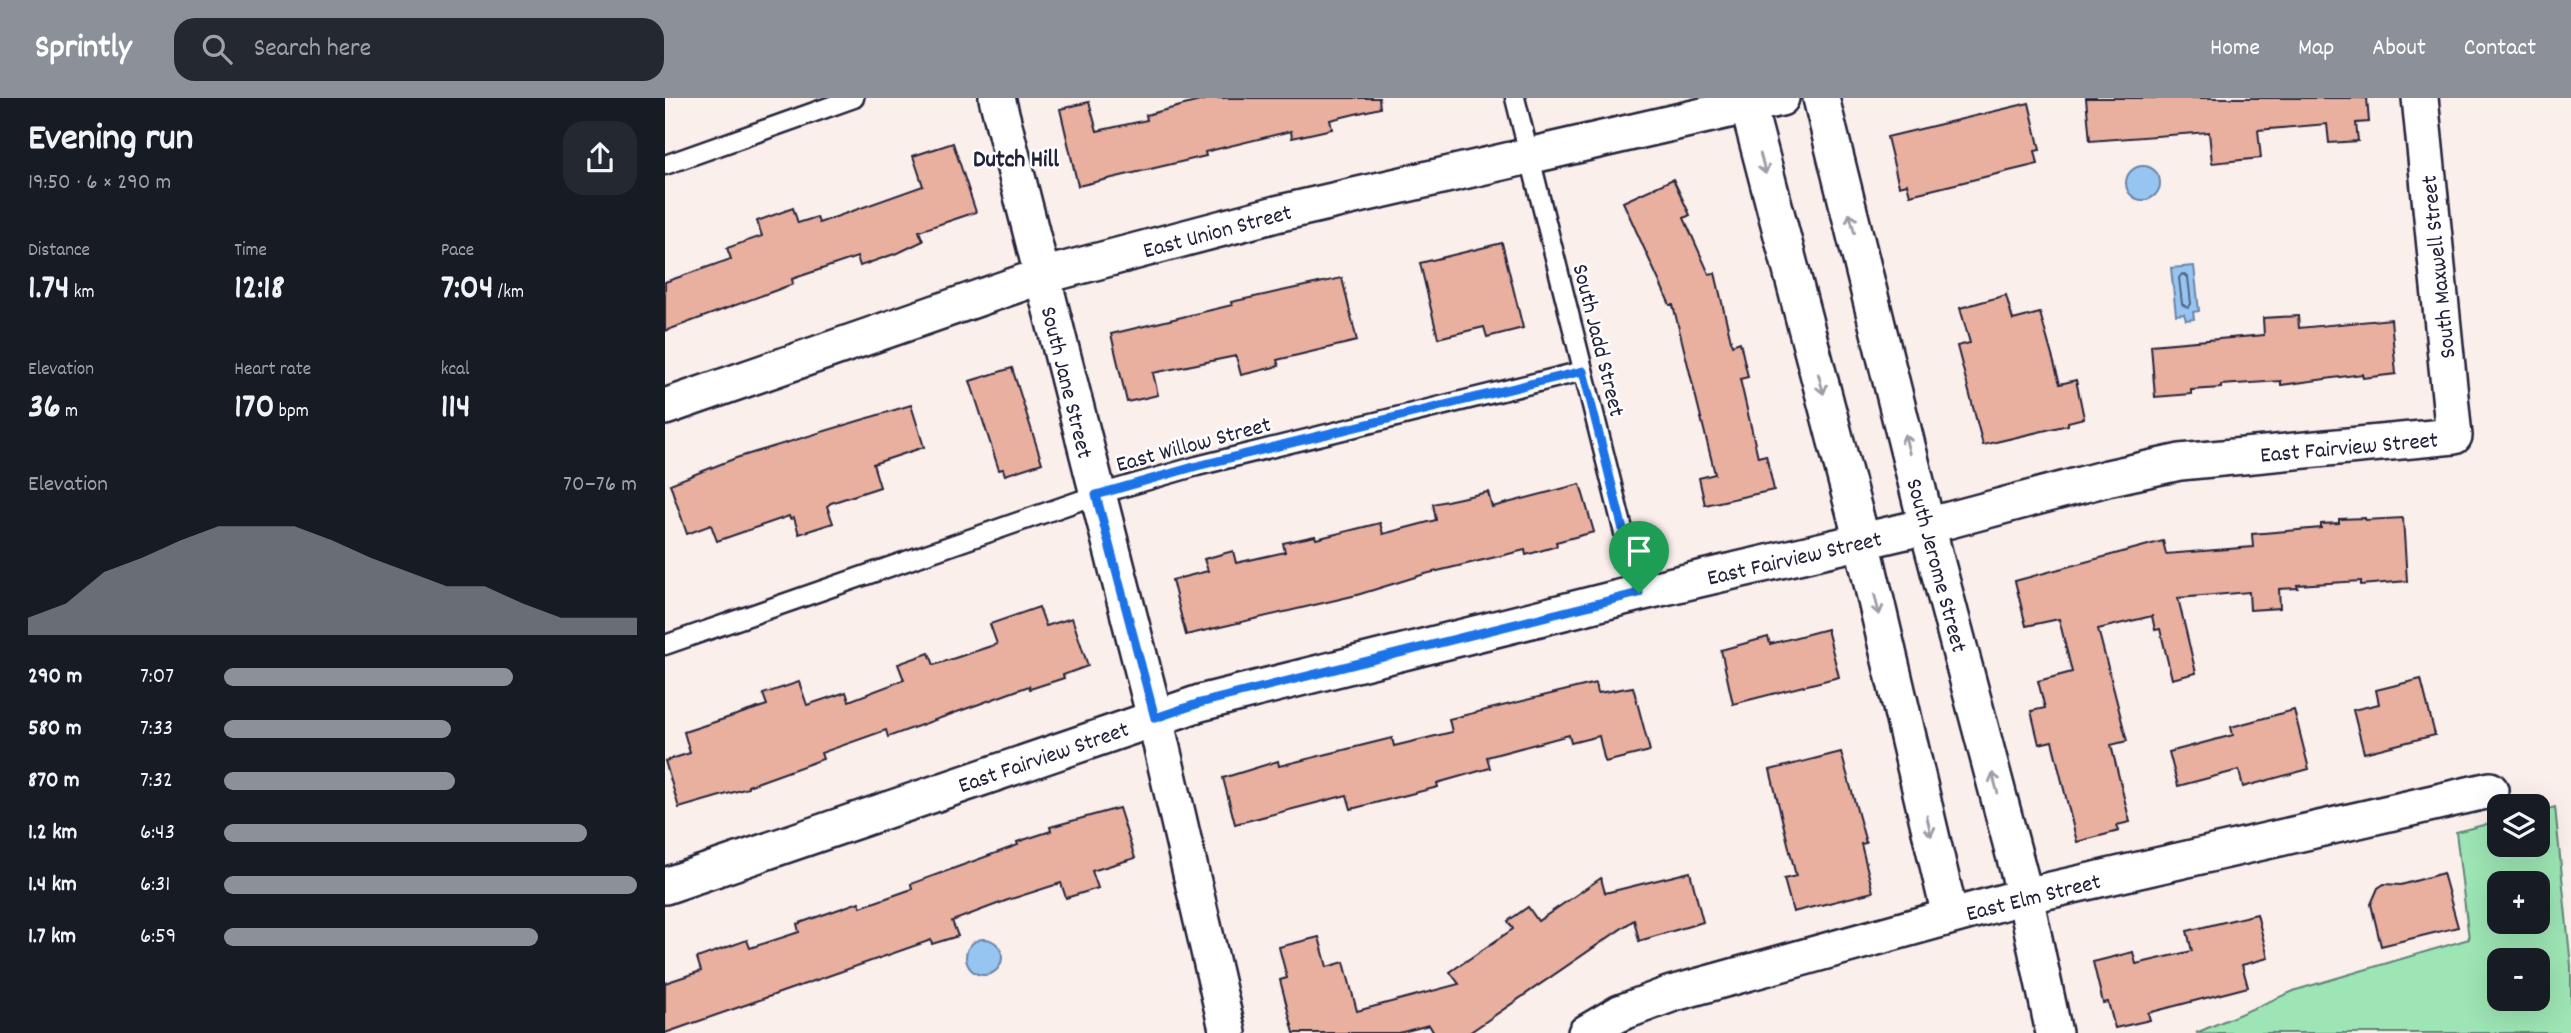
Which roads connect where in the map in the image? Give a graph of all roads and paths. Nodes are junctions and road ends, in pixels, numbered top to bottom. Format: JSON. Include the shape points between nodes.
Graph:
{"nodes":[{"id":1,"x":854,"y":98,"type":"edge"},
{"id":2,"x":997,"y":98,"type":"edge"},
{"id":3,"x":1515,"y":98,"type":"edge"},
{"id":4,"x":1781,"y":98,"type":"edge"},
{"id":5,"x":1821,"y":98,"type":"edge"},
{"id":6,"x":2420,"y":98,"type":"edge"},
{"id":7,"x":1747,"y":102,"type":"edge"},
{"id":8,"x":1529,"y":153,"type":"junction"},
{"id":9,"x":665,"y":165,"type":"edge"},
{"id":10,"x":1042,"y":276,"type":"junction"},
{"id":11,"x":1583,"y":371,"type":"junction"},
{"id":12,"x":665,"y":407,"type":"edge"},
{"id":13,"x":2454,"y":436,"type":"joint"},
{"id":14,"x":1096,"y":495,"type":"junction"},
{"id":15,"x":1927,"y":526,"type":"junction"},
{"id":16,"x":1862,"y":541,"type":"junction"},
{"id":17,"x":1639,"y":593,"type":"junction"},
{"id":18,"x":665,"y":645,"type":"edge"},
{"id":19,"x":1155,"y":718,"type":"junction"},
{"id":20,"x":2490,"y":790,"type":"dead end"},
{"id":21,"x":665,"y":886,"type":"edge"},
{"id":22,"x":2025,"y":896,"type":"junction"},
{"id":23,"x":1950,"y":916,"type":"junction"},
{"id":24,"x":1228,"y":1033,"type":"edge"},
{"id":25,"x":1586,"y":1033,"type":"edge"},
{"id":26,"x":2054,"y":1033,"type":"edge"}],
"edges":[{"from":1,"to":9,"type":"lane"},
{"from":2,"to":10,"type":"street","name":"South Jane Street"},
{"from":3,"to":8,"type":"lane","name":"South Jadd Street"},
{"from":4,"to":7,"type":"street","name":"East Union Street"},
{"from":15,"to":5,"type":"street","name":"South Jerome Street","one_way":true},
{"from":6,"to":13,"type":"street","name":"South Maxwell Street"},
{"from":7,"to":8,"type":"street","name":"East Union Street"},
{"from":7,"to":16,"type":"street","one_way":true},
{"from":8,"to":10,"type":"street","name":"East Union Street"},
{"from":8,"to":11,"type":"lane","name":"South Jadd Street"},
{"from":10,"to":12,"type":"street","name":"East Union Street"},
{"from":10,"to":14,"type":"street","name":"South Jane Street"},
{"from":11,"to":14,"type":"lane","name":"East Willow Street"},
{"from":11,"to":17,"type":"lane","name":"South Jadd Street"},
{"from":13,"to":15,"type":"street","name":"East Fairview Street","via":[[2181,462]]},
{"from":14,"to":18,"type":"lane","name":"East Willow Street"},
{"from":14,"to":19,"type":"street","name":"South Jane Street"},
{"from":15,"to":16,"type":"street","name":"East Fairview Street"},
{"from":22,"to":15,"type":"street","name":"South Jerome Street","one_way":true},
{"from":16,"to":17,"type":"street","name":"East Fairview Street"},
{"from":16,"to":23,"type":"street","one_way":true},
{"from":17,"to":19,"type":"street","name":"East Fairview Street"},
{"from":19,"to":21,"type":"street","name":"East Fairview Street"},
{"from":19,"to":24,"type":"street","name":"South Jane Street"},
{"from":20,"to":22,"type":"street","name":"East Elm Street"},
{"from":22,"to":23,"type":"street","name":"East Elm Street"},
{"from":22,"to":26,"type":"street","name":"South Jerome Street"},
{"from":23,"to":25,"type":"street","name":"East Elm Street","via":[[1671,994],[1621,1013]]}]}
